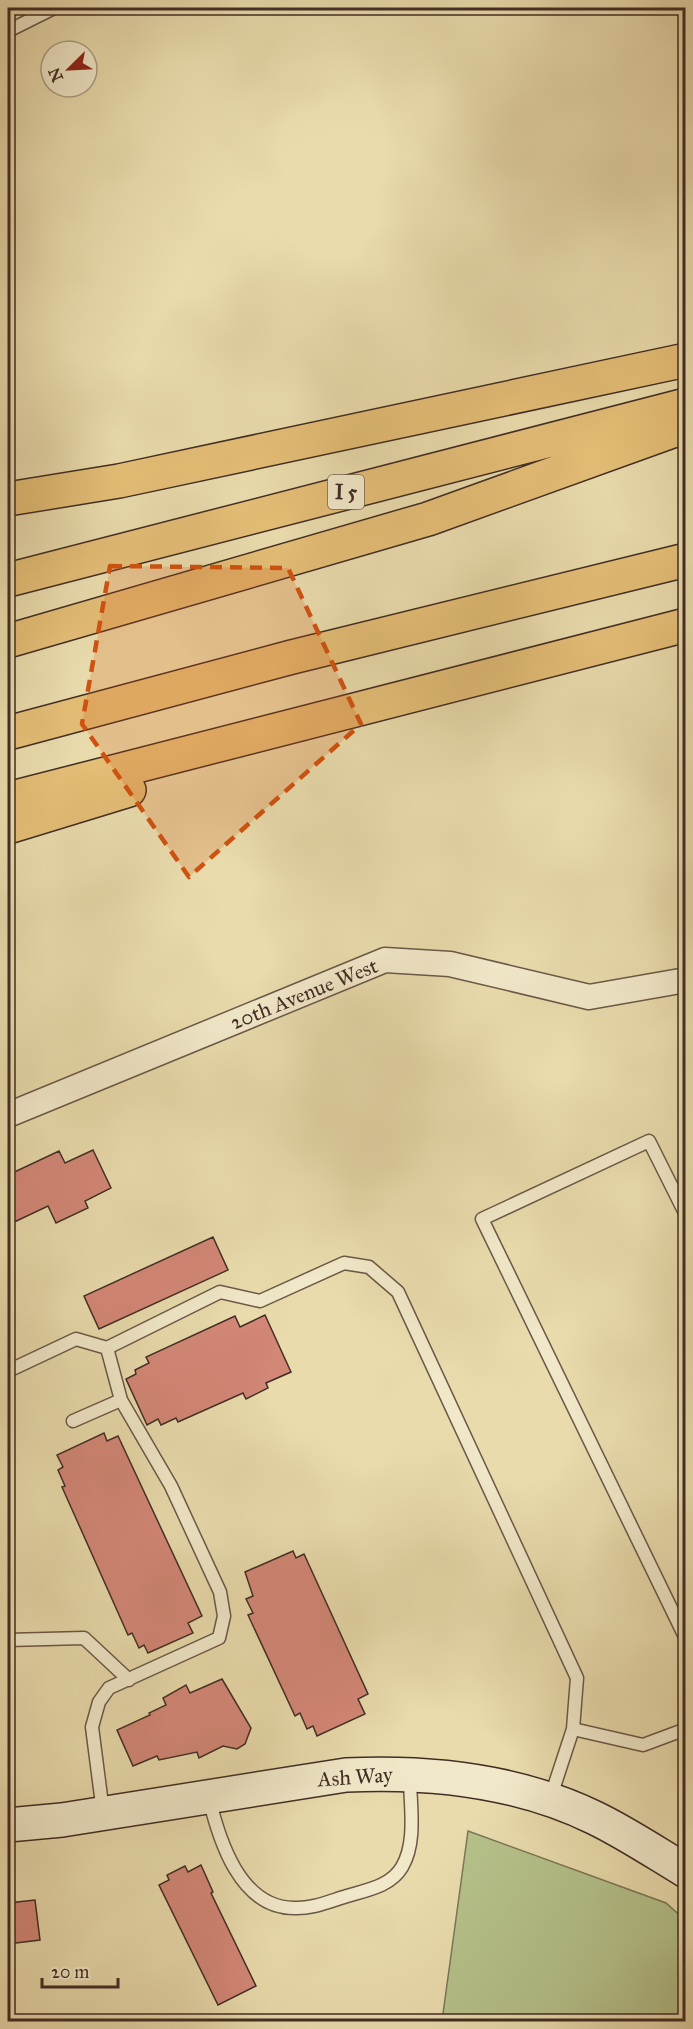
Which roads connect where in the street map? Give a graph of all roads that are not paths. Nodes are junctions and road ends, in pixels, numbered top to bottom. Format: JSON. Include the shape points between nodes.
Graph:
{"nodes":[{"id":1,"x":54,"y":8,"type":"edge"},
{"id":2,"x":8,"y":31,"type":"edge"},
{"id":3,"x":686,"y":360,"type":"edge"},
{"id":4,"x":686,"y":405,"type":"edge"},
{"id":5,"x":686,"y":426,"type":"edge"},
{"id":6,"x":8,"y":499,"type":"edge"},
{"id":7,"x":686,"y":560,"type":"edge"},
{"id":8,"x":8,"y":580,"type":"edge"},
{"id":9,"x":686,"y":625,"type":"edge"},
{"id":10,"x":8,"y":641,"type":"edge"},
{"id":11,"x":292,"y":657,"type":"junction"},
{"id":12,"x":513,"y":670,"type":"junction"},
{"id":13,"x":8,"y":711,"type":"edge"},
{"id":14,"x":8,"y":733,"type":"edge"},
{"id":15,"x":8,"y":799,"type":"edge"},
{"id":16,"x":8,"y":828,"type":"edge"},
{"id":17,"x":686,"y":980,"type":"edge"},
{"id":18,"x":8,"y":1116,"type":"edge"},
{"id":19,"x":686,"y":1215,"type":"edge"},
{"id":20,"x":107,"y":1348,"type":"junction"},
{"id":21,"x":8,"y":1371,"type":"edge"},
{"id":22,"x":121,"y":1400,"type":"junction"},
{"id":23,"x":73,"y":1421,"type":"dead end"},
{"id":24,"x":686,"y":1639,"type":"edge"},
{"id":25,"x":8,"y":1640,"type":"edge"},
{"id":26,"x":129,"y":1680,"type":"junction"},
{"id":27,"x":573,"y":1729,"type":"junction"},
{"id":28,"x":686,"y":1729,"type":"edge"},
{"id":29,"x":410,"y":1774,"type":"junction"},
{"id":30,"x":208,"y":1797,"type":"junction"},
{"id":31,"x":549,"y":1801,"type":"junction"},
{"id":32,"x":104,"y":1814,"type":"junction"},
{"id":33,"x":8,"y":1825,"type":"edge"},
{"id":34,"x":686,"y":1871,"type":"edge"}],
"edges":[{"from":1,"to":2,"type":"lane"},
{"from":3,"to":6,"type":"highway","via":[[119,481]]},
{"from":4,"to":8,"type":"highway","number":"I 5"},
{"from":5,"to":10,"type":"highway","via":[[428,519]]},
{"from":7,"to":11,"type":"highway"},
{"from":9,"to":12,"type":"highway"},
{"from":11,"to":13,"type":"highway"},
{"from":11,"to":14,"type":"highway"},
{"from":12,"to":15,"type":"highway"},
{"from":12,"to":16,"type":"highway"},
{"from":17,"to":18,"type":"street","name":"20th Avenue West","via":[[589,997],[450,964],[385,960]]},
{"from":19,"to":24,"type":"lane","via":[[650,1141],[482,1219]]},
{"from":20,"to":21,"type":"lane","via":[[76,1339]]},
{"from":20,"to":22,"type":"lane"},
{"from":20,"to":27,"type":"lane","via":[[220,1292],[260,1301],[344,1263],[369,1267],[398,1292],[577,1678]]},
{"from":22,"to":23,"type":"lane"},
{"from":22,"to":26,"type":"lane","via":[[171,1486],[220,1592],[224,1616],[219,1638]]},
{"from":25,"to":26,"type":"lane","via":[[84,1638]]},
{"from":26,"to":32,"type":"lane","via":[[109,1688],[99,1702],[92,1727]]},
{"from":27,"to":28,"type":"lane","via":[[643,1745]]},
{"from":27,"to":31,"type":"lane"},
{"from":29,"to":30,"type":"street","name":"Ash Way","via":[[346,1774]]},
{"from":29,"to":30,"type":"lane","via":[[410,1844],[403,1866],[393,1878],[374,1888],[295,1908],[275,1906],[237,1874],[219,1840]]},
{"from":29,"to":31,"type":"street","name":"Ash Way","via":[[508,1787]]},
{"from":30,"to":32,"type":"street","name":"Ash Way"},
{"from":31,"to":34,"type":"street","name":"Ash Way","via":[[594,1818]]},
{"from":32,"to":33,"type":"street","name":"Ash Way"}]}
